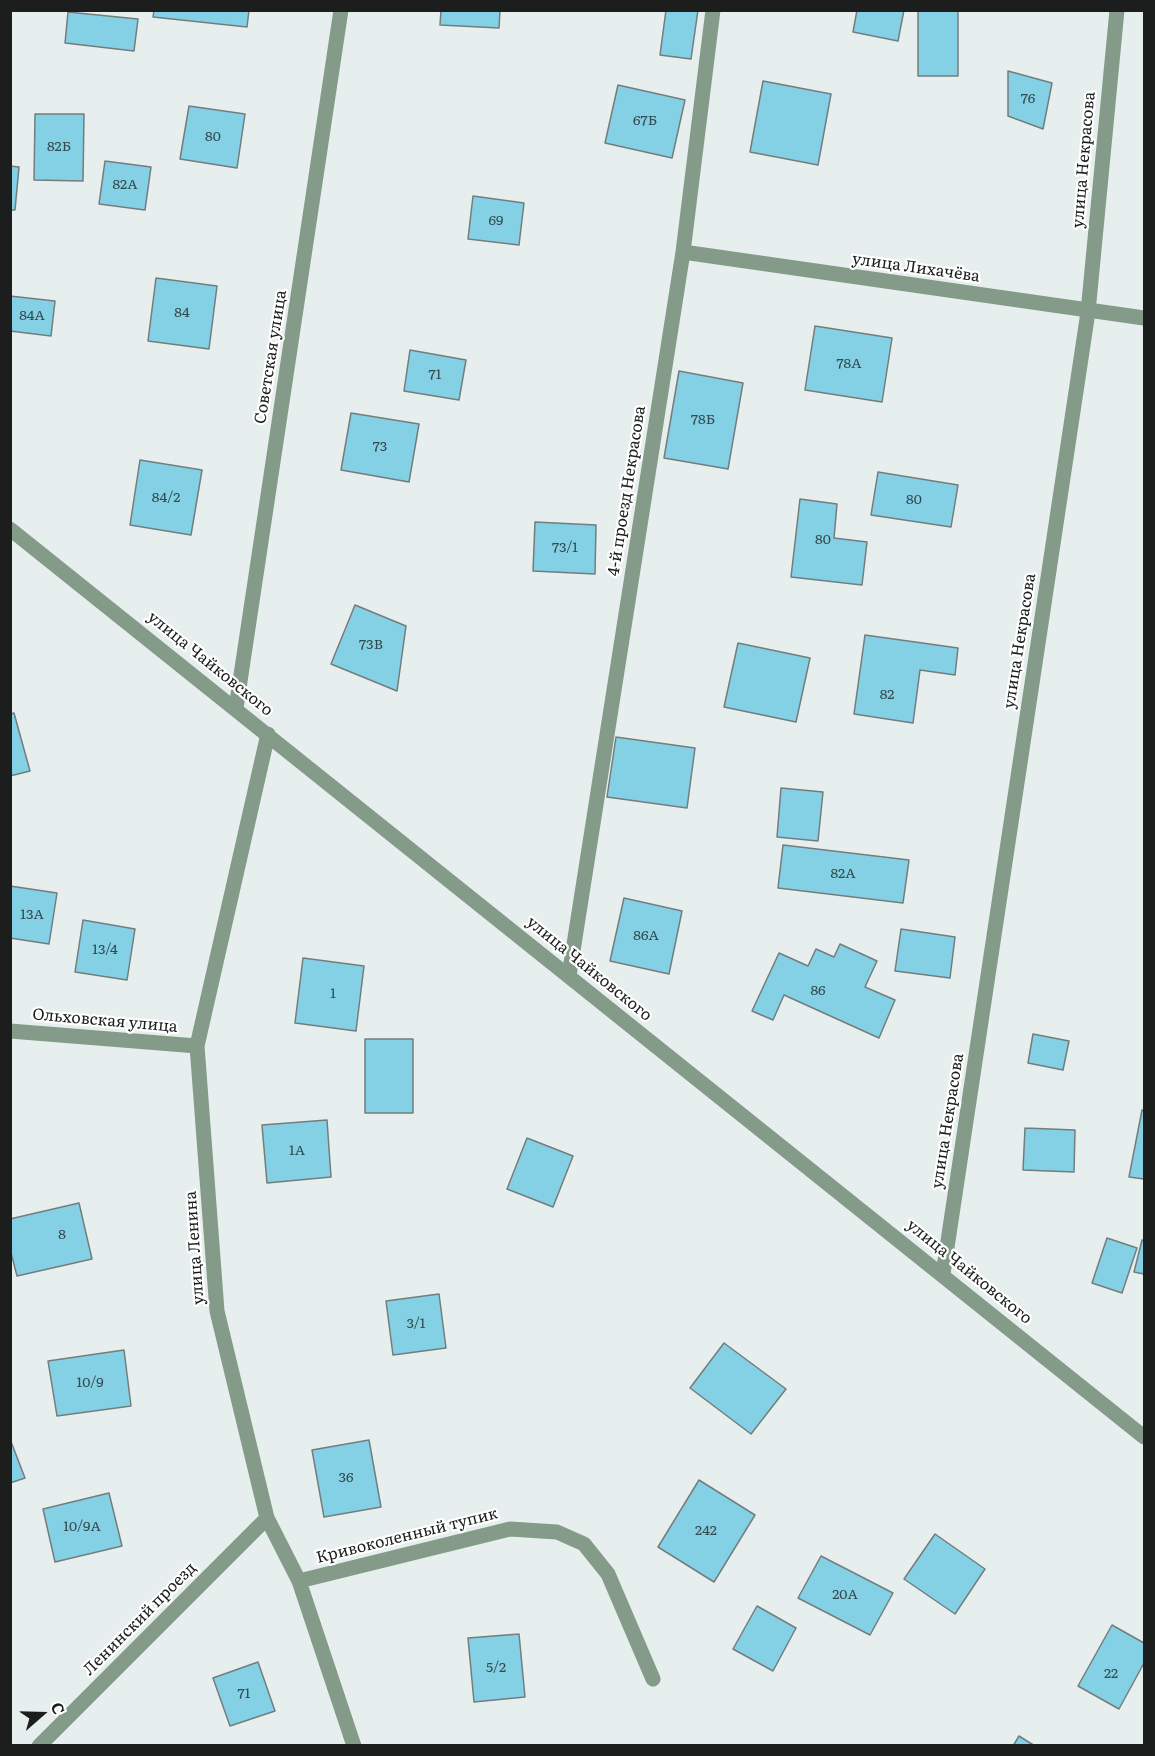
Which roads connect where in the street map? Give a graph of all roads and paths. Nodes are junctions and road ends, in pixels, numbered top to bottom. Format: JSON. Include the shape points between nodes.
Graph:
{"nodes":[{"id":1,"x":340,"y":10,"type":"edge"},
{"id":2,"x":713,"y":10,"type":"edge"},
{"id":3,"x":1117,"y":10,"type":"edge"},
{"id":4,"x":683,"y":252,"type":"junction"},
{"id":5,"x":1088,"y":312,"type":"junction"},
{"id":6,"x":1144,"y":318,"type":"edge"},
{"id":7,"x":10,"y":529,"type":"edge"},
{"id":8,"x":236,"y":708,"type":"junction"},
{"id":9,"x":268,"y":734,"type":"junction"},
{"id":10,"x":569,"y":976,"type":"junction"},
{"id":11,"x":10,"y":1031,"type":"edge"},
{"id":12,"x":197,"y":1046,"type":"junction"},
{"id":13,"x":943,"y":1274,"type":"junction"},
{"id":14,"x":1144,"y":1437,"type":"edge"},
{"id":15,"x":267,"y":1518,"type":"junction"},
{"id":16,"x":299,"y":1581,"type":"junction"},
{"id":17,"x":653,"y":1679,"type":"dead end"},
{"id":18,"x":39,"y":1746,"type":"edge"},
{"id":19,"x":354,"y":1746,"type":"edge"}],
"edges":[{"from":1,"to":8,"type":"street","name":"Советская улица"},
{"from":2,"to":4,"type":"street","name":"4-й проезд Некрасова"},
{"from":3,"to":5,"type":"street","name":"улица Некрасова"},
{"from":4,"to":5,"type":"street","name":"улица Лихачёва"},
{"from":4,"to":10,"type":"street","name":"4-й проезд Некрасова"},
{"from":5,"to":6,"type":"street","name":"улица Лихачёва"},
{"from":5,"to":13,"type":"street","name":"улица Некрасова"},
{"from":7,"to":8,"type":"street","name":"улица Чайковского"},
{"from":8,"to":9,"type":"street","name":"улица Чайковского"},
{"from":9,"to":10,"type":"street","name":"улица Чайковского"},
{"from":9,"to":12,"type":"street","name":"улица Ленина"},
{"from":10,"to":13,"type":"street","name":"улица Чайковского"},
{"from":11,"to":12,"type":"street","name":"Ольховская улица"},
{"from":12,"to":15,"type":"street","name":"улица Ленина","via":[[217,1311]]},
{"from":13,"to":14,"type":"street","name":"улица Чайковского"},
{"from":15,"to":16,"type":"street","name":"улица Ленина"},
{"from":15,"to":18,"type":"street","name":"Ленинский проезд"},
{"from":16,"to":17,"type":"street","name":"Кривоколенный тупик","via":[[510,1529],[557,1532],[584,1544],[608,1574]]},
{"from":16,"to":19,"type":"street","name":"улица Ленина"}]}
